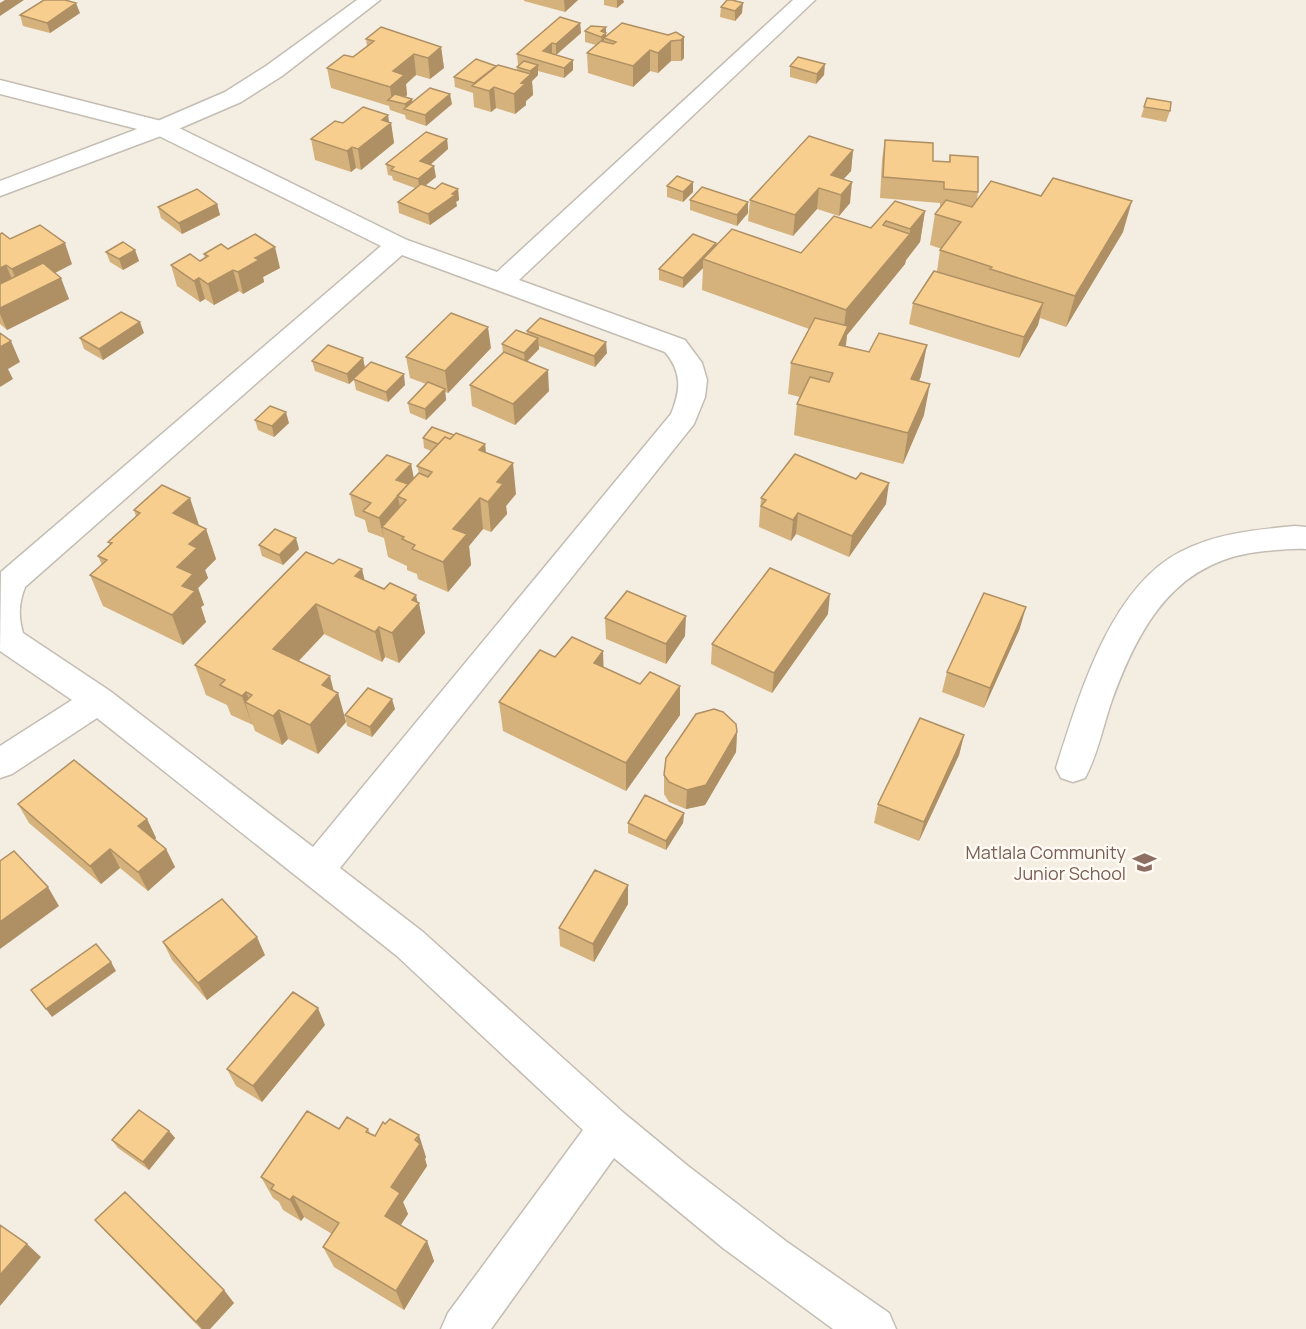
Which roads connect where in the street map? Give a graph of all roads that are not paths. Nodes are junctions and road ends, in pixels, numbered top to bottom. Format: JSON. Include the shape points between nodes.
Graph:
{"nodes":[{"id":1,"x":370,"y":0,"type":"edge"},
{"id":2,"x":806,"y":0,"type":"edge"},
{"id":3,"x":0,"y":87,"type":"edge"},
{"id":4,"x":160,"y":128,"type":"junction"},
{"id":5,"x":0,"y":189,"type":"edge"},
{"id":6,"x":398,"y":245,"type":"junction"},
{"id":7,"x":502,"y":282,"type":"junction"},
{"id":8,"x":1306,"y":538,"type":"edge"},
{"id":9,"x":0,"y":613,"type":"edge"},
{"id":10,"x":98,"y":700,"type":"junction"},
{"id":11,"x":0,"y":764,"type":"edge"},
{"id":12,"x":1073,"y":768,"type":"dead end"},
{"id":13,"x":317,"y":870,"type":"junction"},
{"id":14,"x":610,"y":1128,"type":"junction"},
{"id":15,"x":464,"y":1329,"type":"edge"},
{"id":16,"x":873,"y":1329,"type":"edge"}],
"edges":[{"from":1,"to":4,"type":"street","via":[[233,97]]},
{"from":2,"to":7,"type":"street"},
{"from":3,"to":4,"type":"street"},
{"from":4,"to":5,"type":"street"},
{"from":4,"to":6,"type":"street"},
{"from":6,"to":7,"type":"street"},
{"from":6,"to":9,"type":"street","via":[[12,580]]},
{"from":7,"to":13,"type":"street","via":[[675,346],[688,360],[693,376],[692,398],[684,417]]},
{"from":8,"to":12,"type":"street","via":[[1222,547],[1175,568],[1140,605],[1100,684]]},
{"from":9,"to":10,"type":"street","via":[[9,640]]},
{"from":10,"to":11,"type":"street"},
{"from":10,"to":13,"type":"street"},
{"from":13,"to":14,"type":"street","via":[[410,944]]},
{"from":14,"to":15,"type":"street"},
{"from":14,"to":16,"type":"street","via":[[711,1212],[824,1298]]}]}
